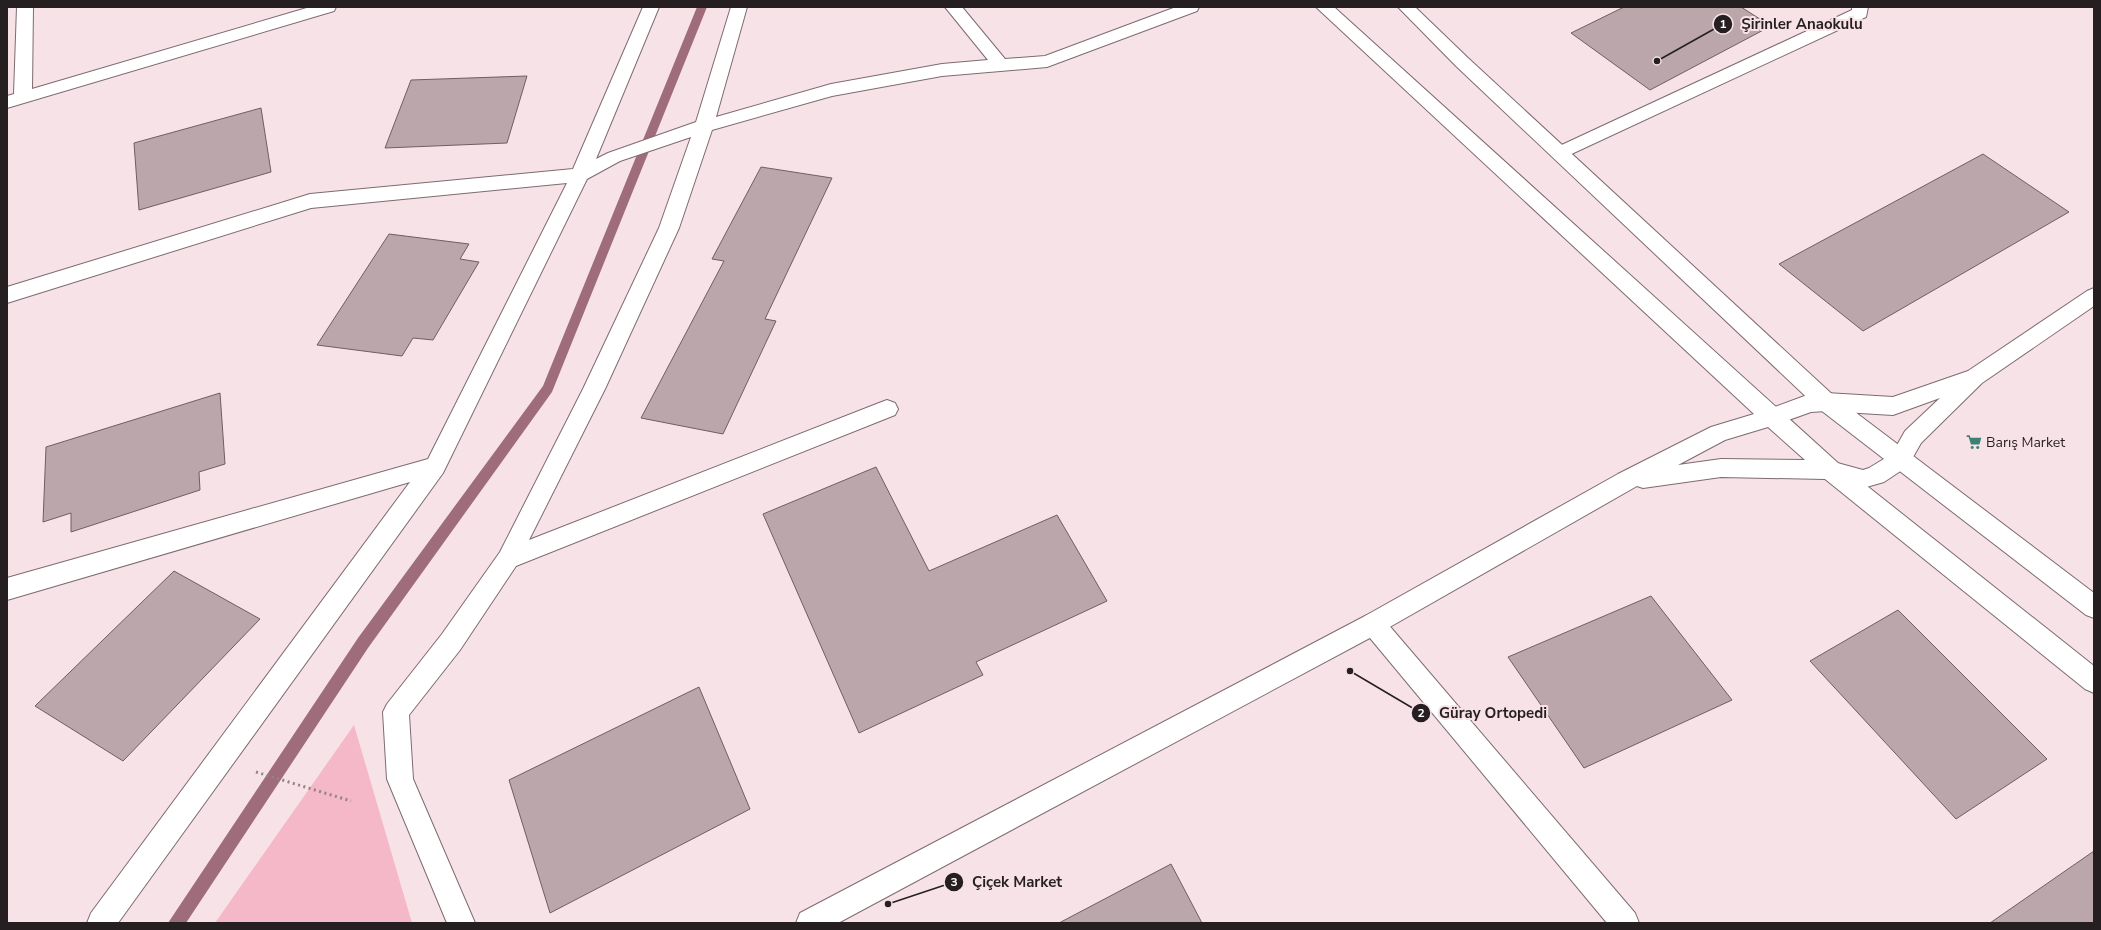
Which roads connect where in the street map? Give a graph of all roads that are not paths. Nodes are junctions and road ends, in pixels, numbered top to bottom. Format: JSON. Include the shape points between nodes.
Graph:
{"nodes":[{"id":1,"x":25,"y":7,"type":"edge"},
{"id":2,"x":328,"y":7,"type":"edge"},
{"id":3,"x":651,"y":7,"type":"edge"},
{"id":4,"x":739,"y":7,"type":"edge"},
{"id":5,"x":953,"y":7,"type":"edge"},
{"id":6,"x":1190,"y":7,"type":"edge"},
{"id":7,"x":1324,"y":7,"type":"edge"},
{"id":8,"x":1406,"y":7,"type":"edge"},
{"id":9,"x":1860,"y":7,"type":"edge"},
{"id":10,"x":1001,"y":65,"type":"junction"},
{"id":11,"x":15,"y":100,"type":"edge"},
{"id":12,"x":704,"y":126,"type":"junction"},
{"id":13,"x":1559,"y":153,"type":"junction"},
{"id":14,"x":580,"y":176,"type":"junction"},
{"id":15,"x":7,"y":295,"type":"edge"},
{"id":16,"x":2094,"y":296,"type":"edge"},
{"id":17,"x":1975,"y":377,"type":"junction"},
{"id":18,"x":1826,"y":402,"type":"junction"},
{"id":19,"x":887,"y":409,"type":"dead end"},
{"id":20,"x":1772,"y":417,"type":"junction"},
{"id":21,"x":1900,"y":460,"type":"junction"},
{"id":22,"x":435,"y":466,"type":"junction"},
{"id":23,"x":1830,"y":470,"type":"junction"},
{"id":24,"x":1626,"y":481,"type":"junction"},
{"id":25,"x":508,"y":559,"type":"junction"},
{"id":26,"x":7,"y":588,"type":"edge"},
{"id":27,"x":2094,"y":606,"type":"edge"},
{"id":28,"x":1373,"y":624,"type":"junction"},
{"id":29,"x":2094,"y":681,"type":"edge"},
{"id":30,"x":101,"y":923,"type":"edge"},
{"id":31,"x":461,"y":923,"type":"edge"},
{"id":32,"x":810,"y":923,"type":"edge"},
{"id":33,"x":1625,"y":923,"type":"edge"}],
"edges":[{"from":1,"to":11,"type":"street"},
{"from":2,"to":11,"type":"street"},
{"from":3,"to":14,"type":"street"},
{"from":4,"to":12,"type":"street"},
{"from":5,"to":10,"type":"street"},
{"from":6,"to":10,"type":"street","via":[[1047,61]]},
{"from":7,"to":20,"type":"street"},
{"from":8,"to":13,"type":"street"},
{"from":9,"to":13,"type":"street","via":[[1860,12]]},
{"from":10,"to":12,"type":"street","via":[[942,70],[831,90]]},
{"from":12,"to":14,"type":"street","via":[[614,158]]},
{"from":12,"to":25,"type":"street","via":[[669,228],[594,389]]},
{"from":13,"to":18,"type":"street"},
{"from":14,"to":15,"type":"street","via":[[310,201]]},
{"from":14,"to":22,"type":"street"},
{"from":16,"to":17,"type":"street"},
{"from":17,"to":18,"type":"street","via":[[1893,406]]},
{"from":17,"to":21,"type":"street","via":[[1913,437]]},
{"from":18,"to":20,"type":"street","via":[[1810,403]]},
{"from":18,"to":21,"type":"street"},
{"from":19,"to":25,"type":"street"},
{"from":20,"to":23,"type":"street"},
{"from":20,"to":24,"type":"street","via":[[1719,433]]},
{"from":21,"to":23,"type":"street","via":[[1876,475],[1863,479]]},
{"from":21,"to":27,"type":"street"},
{"from":22,"to":26,"type":"street"},
{"from":22,"to":30,"type":"street"},
{"from":23,"to":24,"type":"street","via":[[1721,468]]},
{"from":23,"to":29,"type":"street"},
{"from":24,"to":28,"type":"street"},
{"from":25,"to":31,"type":"street","via":[[451,642],[396,712],[400,779]]},
{"from":28,"to":32,"type":"street"},
{"from":28,"to":33,"type":"street"}]}
